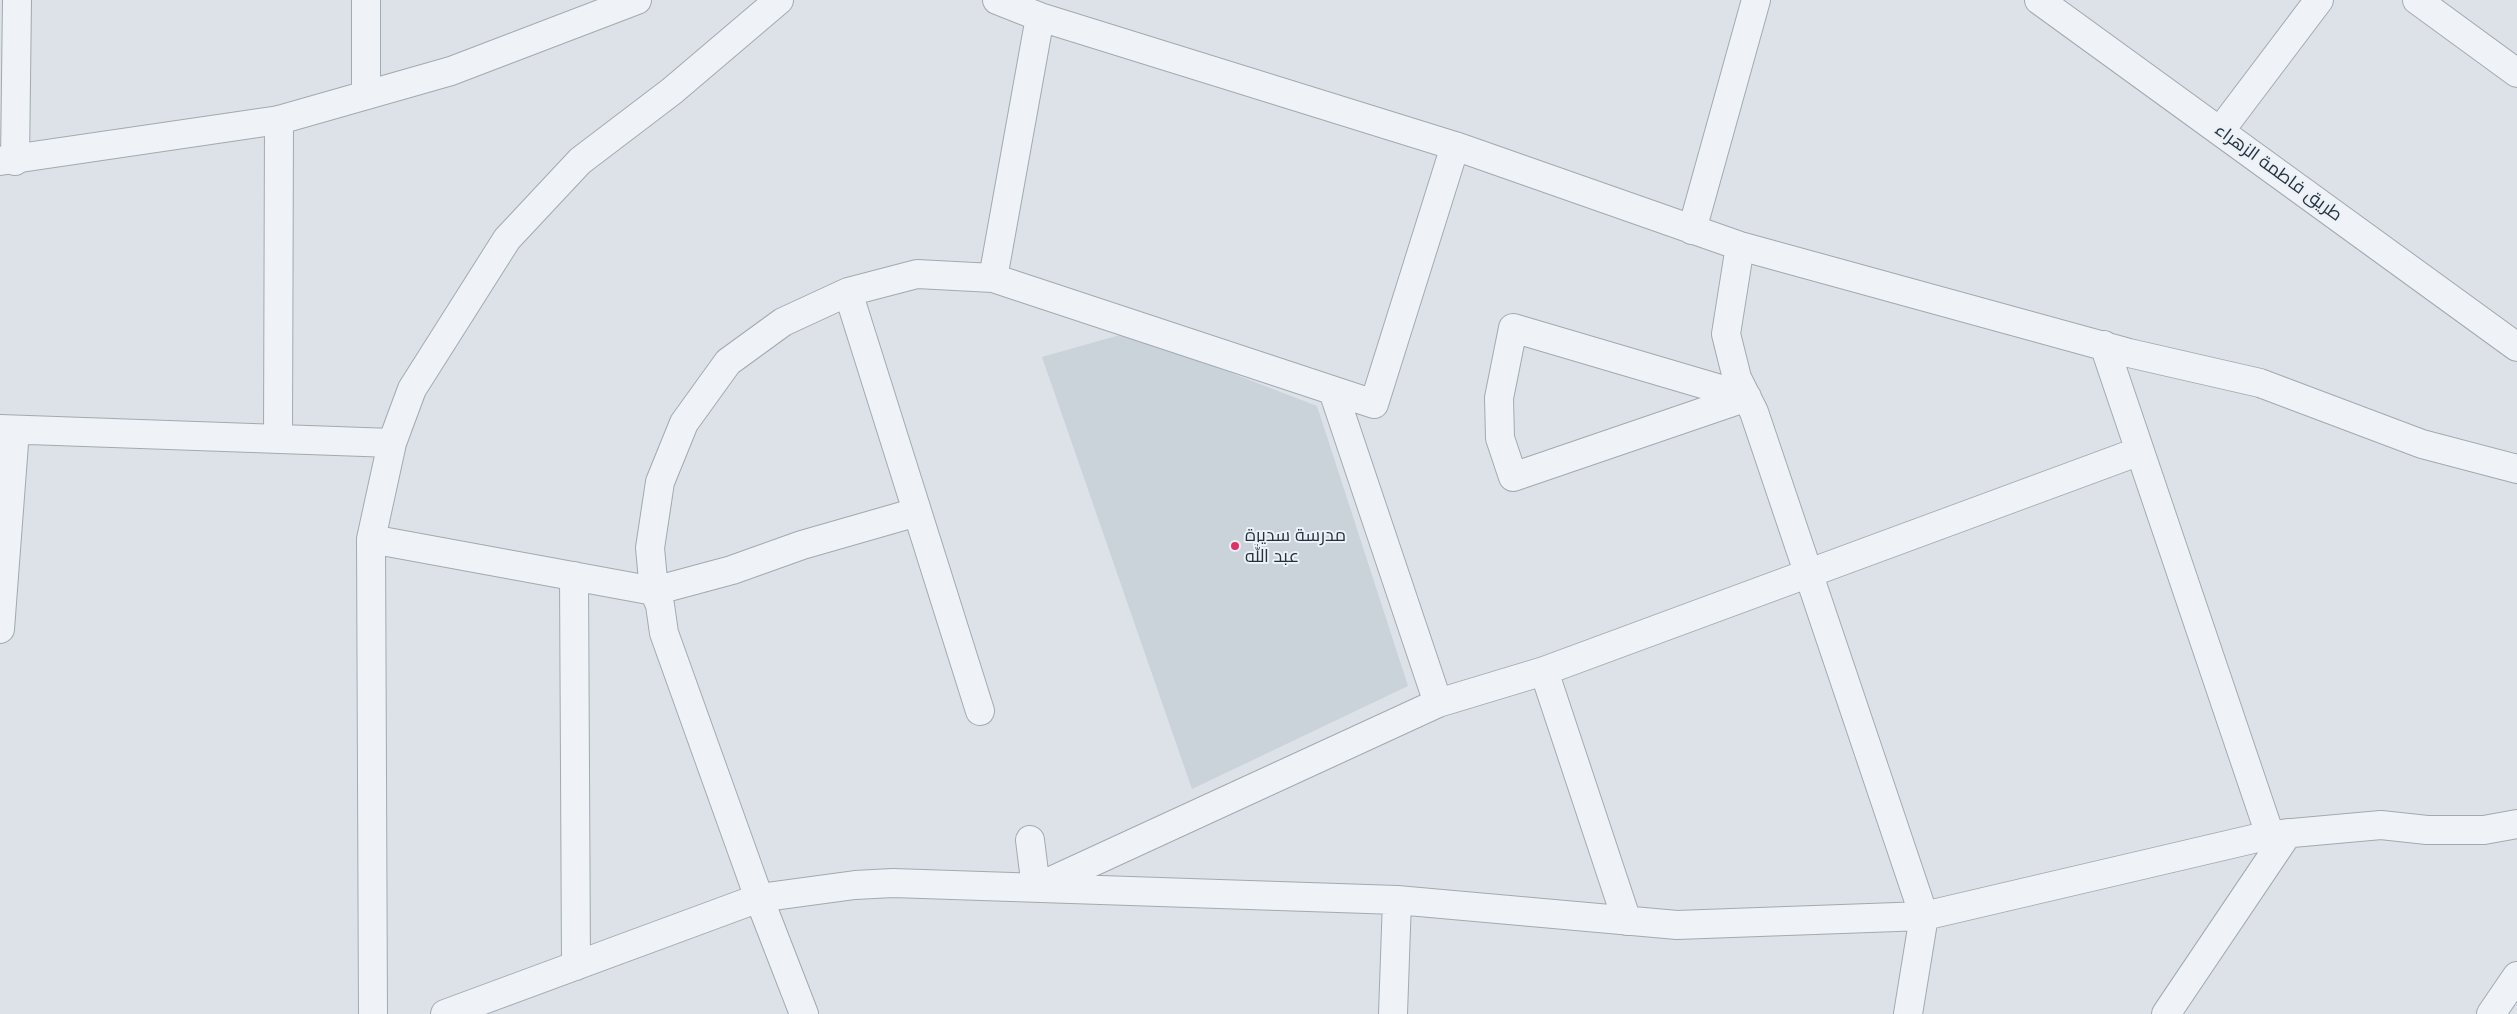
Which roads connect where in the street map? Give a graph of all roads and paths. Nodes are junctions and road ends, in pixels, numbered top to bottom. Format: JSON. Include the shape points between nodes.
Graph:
{"nodes":[{"id":1,"x":17,"y":0,"type":"edge"},
{"id":2,"x":366,"y":0,"type":"edge"},
{"id":3,"x":637,"y":0,"type":"edge"},
{"id":4,"x":779,"y":0,"type":"edge"},
{"id":5,"x":997,"y":0,"type":"edge"},
{"id":6,"x":1756,"y":0,"type":"edge"},
{"id":7,"x":2039,"y":0,"type":"edge"},
{"id":8,"x":2319,"y":0,"type":"edge"},
{"id":9,"x":2417,"y":0,"type":"edge"},
{"id":10,"x":1040,"y":17,"type":"junction"},
{"id":11,"x":2517,"y":73,"type":"edge"},
{"id":12,"x":366,"y":95,"type":"junction"},
{"id":13,"x":279,"y":120,"type":"junction"},
{"id":14,"x":2220,"y":131,"type":"junction"},
{"id":15,"x":1455,"y":146,"type":"junction"},
{"id":16,"x":7,"y":161,"type":"edge"},
{"id":17,"x":1692,"y":230,"type":"junction"},
{"id":18,"x":1740,"y":246,"type":"junction"},
{"id":19,"x":993,"y":278,"type":"junction"},
{"id":20,"x":848,"y":292,"type":"junction"},
{"id":21,"x":2104,"y":346,"type":"junction"},
{"id":22,"x":2517,"y":347,"type":"edge"},
{"id":23,"x":1333,"y":391,"type":"junction"},
{"id":24,"x":1747,"y":397,"type":"junction"},
{"id":25,"x":7,"y":430,"type":"edge"},
{"id":26,"x":278,"y":439,"type":"junction"},
{"id":27,"x":392,"y":443,"type":"junction"},
{"id":28,"x":2140,"y":451,"type":"junction"},
{"id":29,"x":2517,"y":469,"type":"edge"},
{"id":30,"x":917,"y":512,"type":"junction"},
{"id":31,"x":371,"y":538,"type":"junction"},
{"id":32,"x":1809,"y":575,"type":"junction"},
{"id":33,"x":574,"y":576,"type":"junction"},
{"id":34,"x":654,"y":591,"type":"junction"},
{"id":35,"x":0,"y":629,"type":"edge"},
{"id":36,"x":1544,"y":672,"type":"junction"},
{"id":37,"x":1438,"y":703,"type":"junction"},
{"id":38,"x":980,"y":711,"type":"dead end"},
{"id":39,"x":2517,"y":824,"type":"edge"},
{"id":40,"x":2279,"y":834,"type":"junction"},
{"id":41,"x":1030,"y":840,"type":"dead end"},
{"id":42,"x":1036,"y":888,"type":"junction"},
{"id":43,"x":759,"y":898,"type":"junction"},
{"id":44,"x":1397,"y":900,"type":"junction"},
{"id":45,"x":1924,"y":916,"type":"junction"},
{"id":46,"x":1627,"y":921,"type":"junction"},
{"id":47,"x":576,"y":966,"type":"junction"},
{"id":48,"x":2517,"y":976,"type":"edge"},
{"id":49,"x":373,"y":1014,"type":"edge"},
{"id":50,"x":445,"y":1014,"type":"edge"},
{"id":51,"x":804,"y":1014,"type":"edge"},
{"id":52,"x":1393,"y":1014,"type":"edge"},
{"id":53,"x":1908,"y":1014,"type":"edge"},
{"id":54,"x":2166,"y":1014,"type":"edge"},
{"id":55,"x":2491,"y":1014,"type":"edge"}],
"edges":[{"from":1,"to":16,"type":"street"},
{"from":2,"to":12,"type":"street"},
{"from":3,"to":12,"type":"street","via":[[452,71]]},
{"from":4,"to":27,"type":"street","via":[[672,91],[580,161],[507,239],[412,389]]},
{"from":5,"to":10,"type":"street"},
{"from":6,"to":17,"type":"street"},
{"from":7,"to":14,"type":"street","name":"طريق فاطمة الزهراء"},
{"from":8,"to":14,"type":"street"},
{"from":9,"to":11,"type":"street"},
{"from":10,"to":15,"type":"street"},
{"from":10,"to":19,"type":"street"},
{"from":12,"to":13,"type":"street"},
{"from":13,"to":16,"type":"street"},
{"from":13,"to":26,"type":"street"},
{"from":14,"to":22,"type":"street","name":"طريق فاطمة الزهراء"},
{"from":15,"to":17,"type":"street"},
{"from":15,"to":23,"type":"street","via":[[1374,404]]},
{"from":17,"to":18,"type":"street"},
{"from":18,"to":21,"type":"street"},
{"from":18,"to":24,"type":"street","via":[[1726,334],[1737,378]]},
{"from":19,"to":20,"type":"street","via":[[917,274]]},
{"from":19,"to":23,"type":"street"},
{"from":20,"to":30,"type":"street"},
{"from":20,"to":34,"type":"street","via":[[783,322],[728,362],[684,423],[660,482],[650,548]]},
{"from":21,"to":28,"type":"street"},
{"from":21,"to":29,"type":"street","via":[[2260,382],[2422,444]]},
{"from":23,"to":37,"type":"street"},
{"from":24,"to":24,"type":"street","via":[[1513,328],[1499,398],[1500,438],[1514,477]]},
{"from":24,"to":32,"type":"street"},
{"from":25,"to":26,"type":"street"},
{"from":25,"to":35,"type":"street"},
{"from":26,"to":27,"type":"street"},
{"from":27,"to":31,"type":"street"},
{"from":28,"to":32,"type":"street"},
{"from":28,"to":40,"type":"street"},
{"from":30,"to":34,"type":"street"},
{"from":30,"to":38,"type":"street"},
{"from":31,"to":33,"type":"street"},
{"from":31,"to":49,"type":"street"},
{"from":32,"to":36,"type":"street"},
{"from":32,"to":45,"type":"street"},
{"from":33,"to":34,"type":"street"},
{"from":33,"to":47,"type":"street"},
{"from":34,"to":43,"type":"street","via":[[660,605],[664,633]]},
{"from":36,"to":37,"type":"street"},
{"from":36,"to":46,"type":"street"},
{"from":37,"to":42,"type":"street"},
{"from":39,"to":40,"type":"street","via":[[2484,830],[2381,825]]},
{"from":40,"to":45,"type":"street"},
{"from":40,"to":54,"type":"street"},
{"from":41,"to":42,"type":"street"},
{"from":42,"to":43,"type":"street","via":[[893,883]]},
{"from":42,"to":44,"type":"street"},
{"from":43,"to":47,"type":"street"},
{"from":43,"to":51,"type":"street"},
{"from":44,"to":46,"type":"street"},
{"from":44,"to":52,"type":"street"},
{"from":45,"to":46,"type":"street","via":[[1677,925]]},
{"from":45,"to":53,"type":"street"},
{"from":47,"to":50,"type":"street"},
{"from":48,"to":55,"type":"street"}]}
